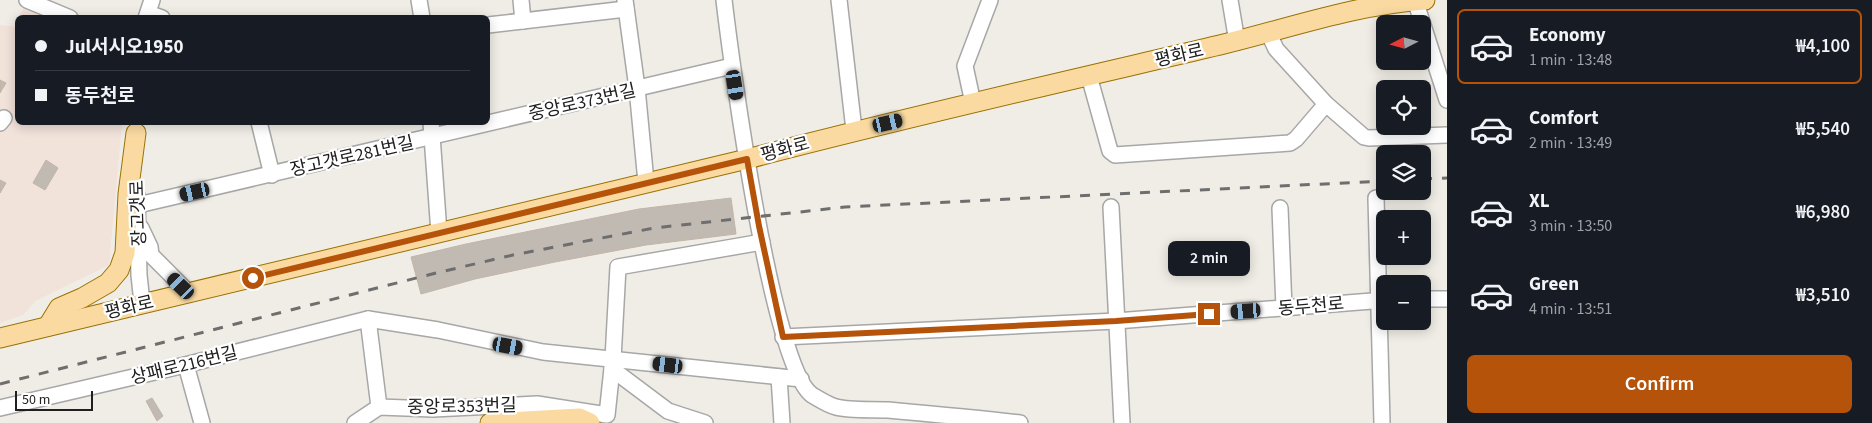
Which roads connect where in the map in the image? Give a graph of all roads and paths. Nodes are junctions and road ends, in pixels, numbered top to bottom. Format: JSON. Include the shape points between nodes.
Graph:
{"nodes":[{"id":1,"x":28,"y":0,"type":"edge"},
{"id":2,"x":419,"y":0,"type":"edge"},
{"id":3,"x":521,"y":0,"type":"edge"},
{"id":4,"x":724,"y":0,"type":"edge"},
{"id":5,"x":839,"y":0,"type":"edge"},
{"id":6,"x":990,"y":0,"type":"edge"},
{"id":7,"x":1230,"y":0,"type":"edge"},
{"id":8,"x":1416,"y":0,"type":"edge"},
{"id":9,"x":1425,"y":0,"type":"edge"},
{"id":10,"x":625,"y":4,"type":"edge"},
{"id":11,"x":63,"y":15,"type":"edge"},
{"id":12,"x":422,"y":15,"type":"edge"},
{"id":13,"x":523,"y":21,"type":"junction"},
{"id":14,"x":490,"y":25,"type":"edge"},
{"id":15,"x":1268,"y":32,"type":"junction"},
{"id":16,"x":1236,"y":42,"type":"junction"},
{"id":17,"x":732,"y":66,"type":"junction"},
{"id":18,"x":1089,"y":76,"type":"junction"},
{"id":19,"x":637,"y":88,"type":"junction"},
{"id":20,"x":1447,"y":100,"type":"edge"},
{"id":21,"x":972,"y":103,"type":"junction"},
{"id":22,"x":1326,"y":104,"type":"junction"},
{"id":23,"x":490,"y":118,"type":"edge"},
{"id":24,"x":260,"y":125,"type":"edge"},
{"id":25,"x":456,"y":125,"type":"edge"},
{"id":26,"x":136,"y":128,"type":"edge"},
{"id":27,"x":431,"y":130,"type":"edge"},
{"id":28,"x":854,"y":130,"type":"junction"},
{"id":29,"x":1447,"y":135,"type":"edge"},
{"id":30,"x":747,"y":159,"type":"junction"},
{"id":31,"x":272,"y":174,"type":"junction"},
{"id":32,"x":646,"y":182,"type":"junction"},
{"id":33,"x":1376,"y":200,"type":"edge"},
{"id":34,"x":138,"y":205,"type":"junction"},
{"id":35,"x":1111,"y":207,"type":"dead end"},
{"id":36,"x":1280,"y":208,"type":"dead end"},
{"id":37,"x":139,"y":222,"type":"junction"},
{"id":38,"x":439,"y":233,"type":"junction"},
{"id":39,"x":762,"y":242,"type":"junction"},
{"id":40,"x":1381,"y":275,"type":"edge"},
{"id":41,"x":189,"y":293,"type":"junction"},
{"id":42,"x":1431,"y":299,"type":"edge"},
{"id":43,"x":1447,"y":299,"type":"edge"},
{"id":44,"x":1376,"y":301,"type":"edge"},
{"id":45,"x":142,"y":304,"type":"junction"},
{"id":46,"x":1284,"y":308,"type":"junction"},
{"id":47,"x":368,"y":319,"type":"junction"},
{"id":48,"x":1116,"y":321,"type":"junction"},
{"id":49,"x":48,"y":326,"type":"junction"},
{"id":50,"x":1383,"y":330,"type":"edge"},
{"id":51,"x":783,"y":337,"type":"junction"},
{"id":52,"x":0,"y":338,"type":"edge"},
{"id":53,"x":612,"y":364,"type":"junction"},
{"id":54,"x":186,"y":365,"type":"junction"},
{"id":55,"x":779,"y":377,"type":"junction"},
{"id":56,"x":800,"y":379,"type":"junction"},
{"id":57,"x":379,"y":407,"type":"junction"},
{"id":58,"x":0,"y":408,"type":"edge"},
{"id":59,"x":887,"y":410,"type":"junction"},
{"id":60,"x":202,"y":423,"type":"edge"},
{"id":61,"x":355,"y":423,"type":"edge"},
{"id":62,"x":490,"y":423,"type":"edge"},
{"id":63,"x":590,"y":423,"type":"edge"},
{"id":64,"x":704,"y":423,"type":"edge"},
{"id":65,"x":782,"y":423,"type":"edge"},
{"id":66,"x":897,"y":423,"type":"edge"},
{"id":67,"x":1020,"y":423,"type":"edge"},
{"id":68,"x":1122,"y":423,"type":"edge"},
{"id":69,"x":1382,"y":423,"type":"edge"}],
"edges":[{"from":1,"to":11,"type":"street"},
{"from":2,"to":12,"type":"street"},
{"from":3,"to":13,"type":"street"},
{"from":4,"to":17,"type":"street"},
{"from":5,"to":28,"type":"street"},
{"from":6,"to":21,"type":"street","via":[[965,66]]},
{"from":7,"to":16,"type":"street"},
{"from":8,"to":9,"type":"main road","name":"평화로"},
{"from":8,"to":15,"type":"main road","name":"평화로","via":[[1364,8]]},
{"from":8,"to":20,"type":"street"},
{"from":10,"to":13,"type":"street"},
{"from":10,"to":19,"type":"street"},
{"from":13,"to":14,"type":"street"},
{"from":15,"to":16,"type":"main road","name":"평화로"},
{"from":15,"to":22,"type":"street","via":[[1276,50]]},
{"from":16,"to":18,"type":"main road","name":"평화로"},
{"from":17,"to":19,"type":"street","name":"중앙로373번길"},
{"from":17,"to":30,"type":"street"},
{"from":18,"to":21,"type":"main road","name":"평화로"},
{"from":18,"to":22,"type":"street","via":[[1110,151],[1115,154],[1290,143]]},
{"from":19,"to":23,"type":"street","name":"중앙로373번길"},
{"from":19,"to":32,"type":"street"},
{"from":21,"to":28,"type":"main road","name":"평화로"},
{"from":22,"to":29,"type":"street","via":[[1369,138]]},
{"from":24,"to":31,"type":"street","name":"장고갯로281번길"},
{"from":25,"to":27,"type":"street","name":"중앙로373번길"},
{"from":26,"to":34,"type":"street","name":"장고갯로"},
{"from":26,"to":49,"type":"main road","via":[[125,253],[119,270],[108,283],[59,308]]},
{"from":27,"to":31,"type":"street","name":"장고갯로281번길"},
{"from":27,"to":38,"type":"street"},
{"from":28,"to":30,"type":"main road","name":"평화로"},
{"from":30,"to":32,"type":"main road","name":"평화로"},
{"from":30,"to":39,"type":"street"},
{"from":31,"to":34,"type":"street","name":"장고갯로281번길"},
{"from":32,"to":38,"type":"main road","name":"평화로"},
{"from":33,"to":40,"type":"street"},
{"from":34,"to":37,"type":"street","name":"장고갯로"},
{"from":35,"to":48,"type":"street"},
{"from":36,"to":46,"type":"street"},
{"from":37,"to":41,"type":"street","via":[[151,255]]},
{"from":37,"to":45,"type":"street","name":"장고갯로"},
{"from":38,"to":41,"type":"main road","name":"평화로"},
{"from":39,"to":51,"type":"street"},
{"from":39,"to":53,"type":"street","name":"중앙로353번길","via":[[618,267]]},
{"from":41,"to":45,"type":"main road","name":"평화로"},
{"from":42,"to":43,"type":"street"},
{"from":44,"to":46,"type":"street","name":"동두천로"},
{"from":45,"to":49,"type":"main road","name":"평화로"},
{"from":46,"to":48,"type":"street","name":"동두천로"},
{"from":47,"to":53,"type":"street"},
{"from":47,"to":54,"type":"street","name":"상패로216번길"},
{"from":47,"to":57,"type":"street"},
{"from":48,"to":51,"type":"street","name":"동두천로"},
{"from":48,"to":68,"type":"street"},
{"from":49,"to":52,"type":"main road","name":"평화로"},
{"from":50,"to":69,"type":"street"},
{"from":51,"to":56,"type":"street"},
{"from":53,"to":55,"type":"street"},
{"from":53,"to":57,"type":"street","name":"중앙로353번길","via":[[607,415],[537,404],[432,409]]},
{"from":53,"to":64,"type":"street","via":[[668,410]]},
{"from":54,"to":58,"type":"street","name":"상패로216번길"},
{"from":54,"to":60,"type":"street"},
{"from":55,"to":56,"type":"street"},
{"from":55,"to":65,"type":"street"},
{"from":56,"to":59,"type":"street","via":[[810,394],[835,407]]},
{"from":57,"to":61,"type":"street"},
{"from":59,"to":66,"type":"street"},
{"from":59,"to":67,"type":"street"},
{"from":62,"to":63,"type":"main road","via":[[579,418]]}]}
